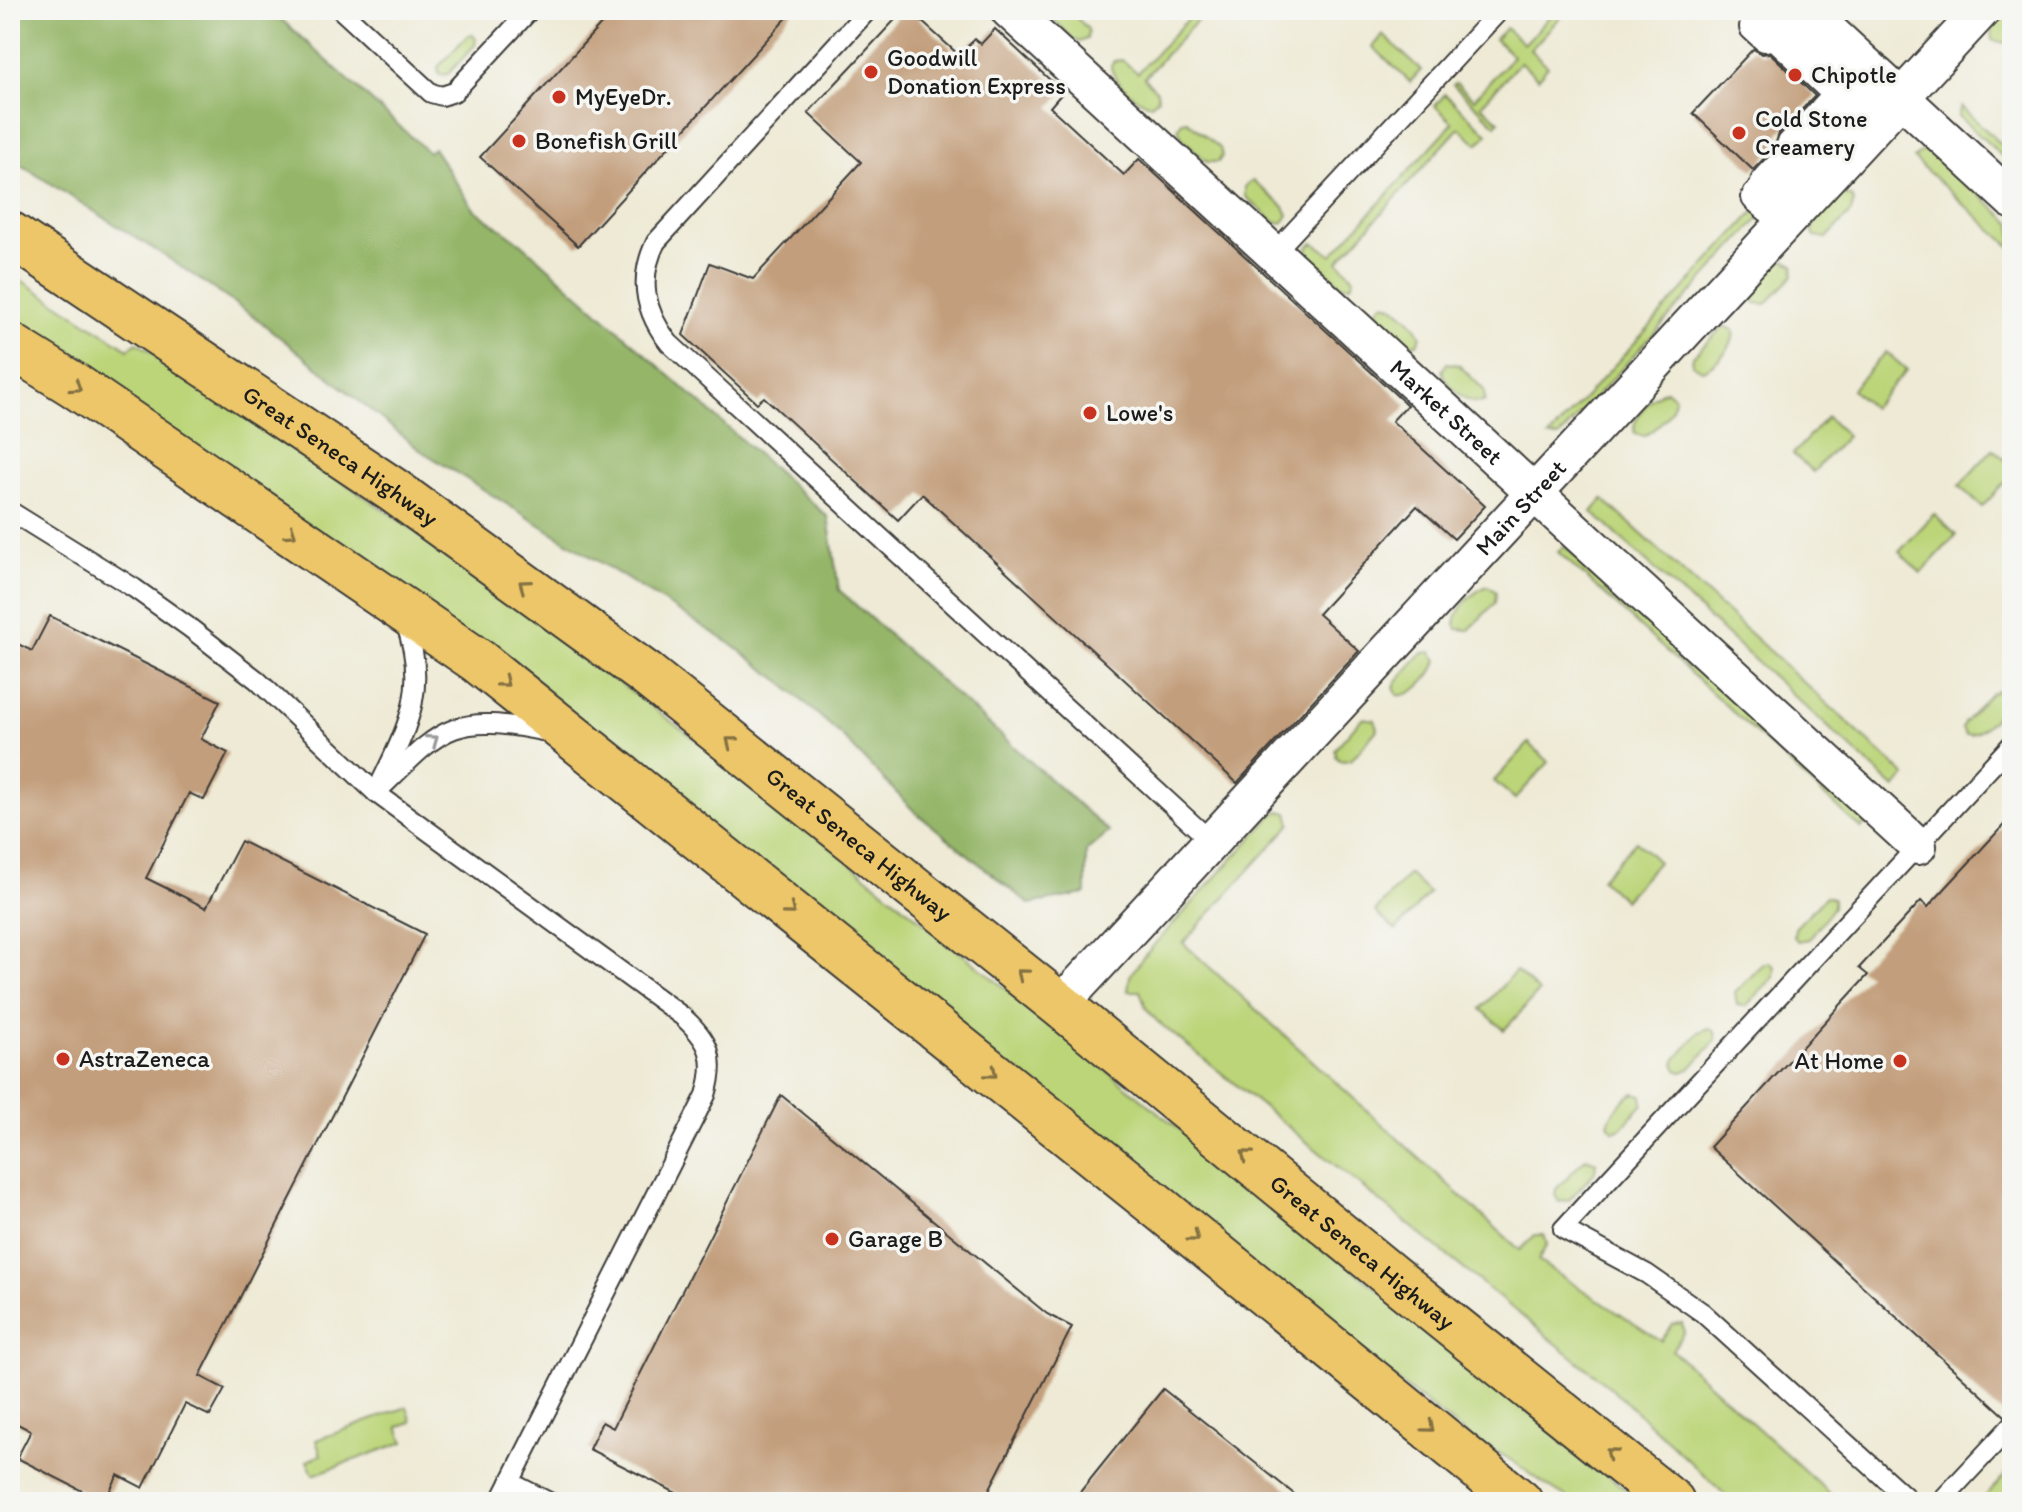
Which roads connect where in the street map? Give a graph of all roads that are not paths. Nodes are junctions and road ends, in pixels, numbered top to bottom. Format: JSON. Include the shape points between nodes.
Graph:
{"nodes":[{"id":1,"x":341,"y":10,"type":"edge"},
{"id":2,"x":530,"y":10,"type":"edge"},
{"id":3,"x":868,"y":10,"type":"edge"},
{"id":4,"x":1009,"y":10,"type":"edge"},
{"id":5,"x":1500,"y":10,"type":"edge"},
{"id":6,"x":1806,"y":10,"type":"edge"},
{"id":7,"x":1982,"y":10,"type":"edge"},
{"id":8,"x":1765,"y":37,"type":"joint"},
{"id":9,"x":1901,"y":98,"type":"junction"},
{"id":10,"x":2012,"y":200,"type":"edge"},
{"id":11,"x":10,"y":234,"type":"edge"},
{"id":12,"x":1274,"y":253,"type":"junction"},
{"id":13,"x":10,"y":345,"type":"edge"},
{"id":14,"x":1535,"y":493,"type":"junction"},
{"id":15,"x":10,"y":511,"type":"edge"},
{"id":16,"x":400,"y":608,"type":"junction"},
{"id":17,"x":573,"y":737,"type":"junction"},
{"id":18,"x":2012,"y":744,"type":"edge"},
{"id":19,"x":376,"y":793,"type":"junction"},
{"id":20,"x":1212,"y":842,"type":"junction"},
{"id":21,"x":1918,"y":846,"type":"junction"},
{"id":22,"x":1060,"y":1005,"type":"junction"},
{"id":23,"x":2012,"y":1425,"type":"edge"},
{"id":24,"x":510,"y":1482,"type":"junction"},
{"id":25,"x":500,"y":1502,"type":"edge"},
{"id":26,"x":549,"y":1502,"type":"edge"},
{"id":27,"x":1520,"y":1502,"type":"edge"},
{"id":28,"x":1672,"y":1502,"type":"edge"},
{"id":29,"x":1911,"y":1502,"type":"edge"},
{"id":30,"x":1940,"y":1502,"type":"edge"}],
"edges":[{"from":1,"to":2,"type":"lane","via":[[431,93],[442,96],[454,92]]},
{"from":3,"to":20,"type":"lane","via":[[656,242],[645,272],[652,317],[669,343]]},
{"from":4,"to":12,"type":"street","name":"Market Street"},
{"from":5,"to":12,"type":"lane"},
{"from":6,"to":9,"type":"street"},
{"from":7,"to":9,"type":"street","name":"Main Street"},
{"from":8,"to":8,"type":"street","via":[[1754,27],[1770,13],[1783,17],[1856,83],[1864,100],[1769,208],[1756,197],[1765,182],[1796,149],[1791,145],[1839,95],[1771,31]]},
{"from":9,"to":10,"type":"street"},
{"from":9,"to":14,"type":"street","name":"Main Street"},
{"from":22,"to":11,"type":"main road","name":"Great Seneca Highway","one_way":true,"via":[[646,674],[393,490]]},
{"from":12,"to":14,"type":"street","name":"Market Street"},
{"from":13,"to":16,"type":"main road","one_way":true},
{"from":14,"to":20,"type":"street","name":"Main Street"},
{"from":14,"to":21,"type":"street","name":"Market Street"},
{"from":15,"to":19,"type":"lane","via":[[190,628],[257,680]]},
{"from":16,"to":17,"type":"main road","one_way":true,"via":[[478,661]]},
{"from":16,"to":19,"type":"lane","via":[[416,664],[415,700],[406,732]]},
{"from":19,"to":17,"type":"lane","one_way":true,"via":[[430,740],[460,725],[517,726]]},
{"from":17,"to":27,"type":"main road","one_way":true},
{"from":18,"to":21,"type":"lane"},
{"from":19,"to":24,"type":"lane","via":[[682,1016],[697,1029],[712,1060],[712,1076],[696,1115]]},
{"from":20,"to":22,"type":"street","name":"Main Street"},
{"from":21,"to":29,"type":"lane","via":[[1563,1229],[1647,1274],[1703,1313]]},
{"from":28,"to":22,"type":"main road","name":"Great Seneca Highway","one_way":true},
{"from":23,"to":30,"type":"lane"},
{"from":24,"to":25,"type":"lane"},
{"from":24,"to":26,"type":"lane"}]}
